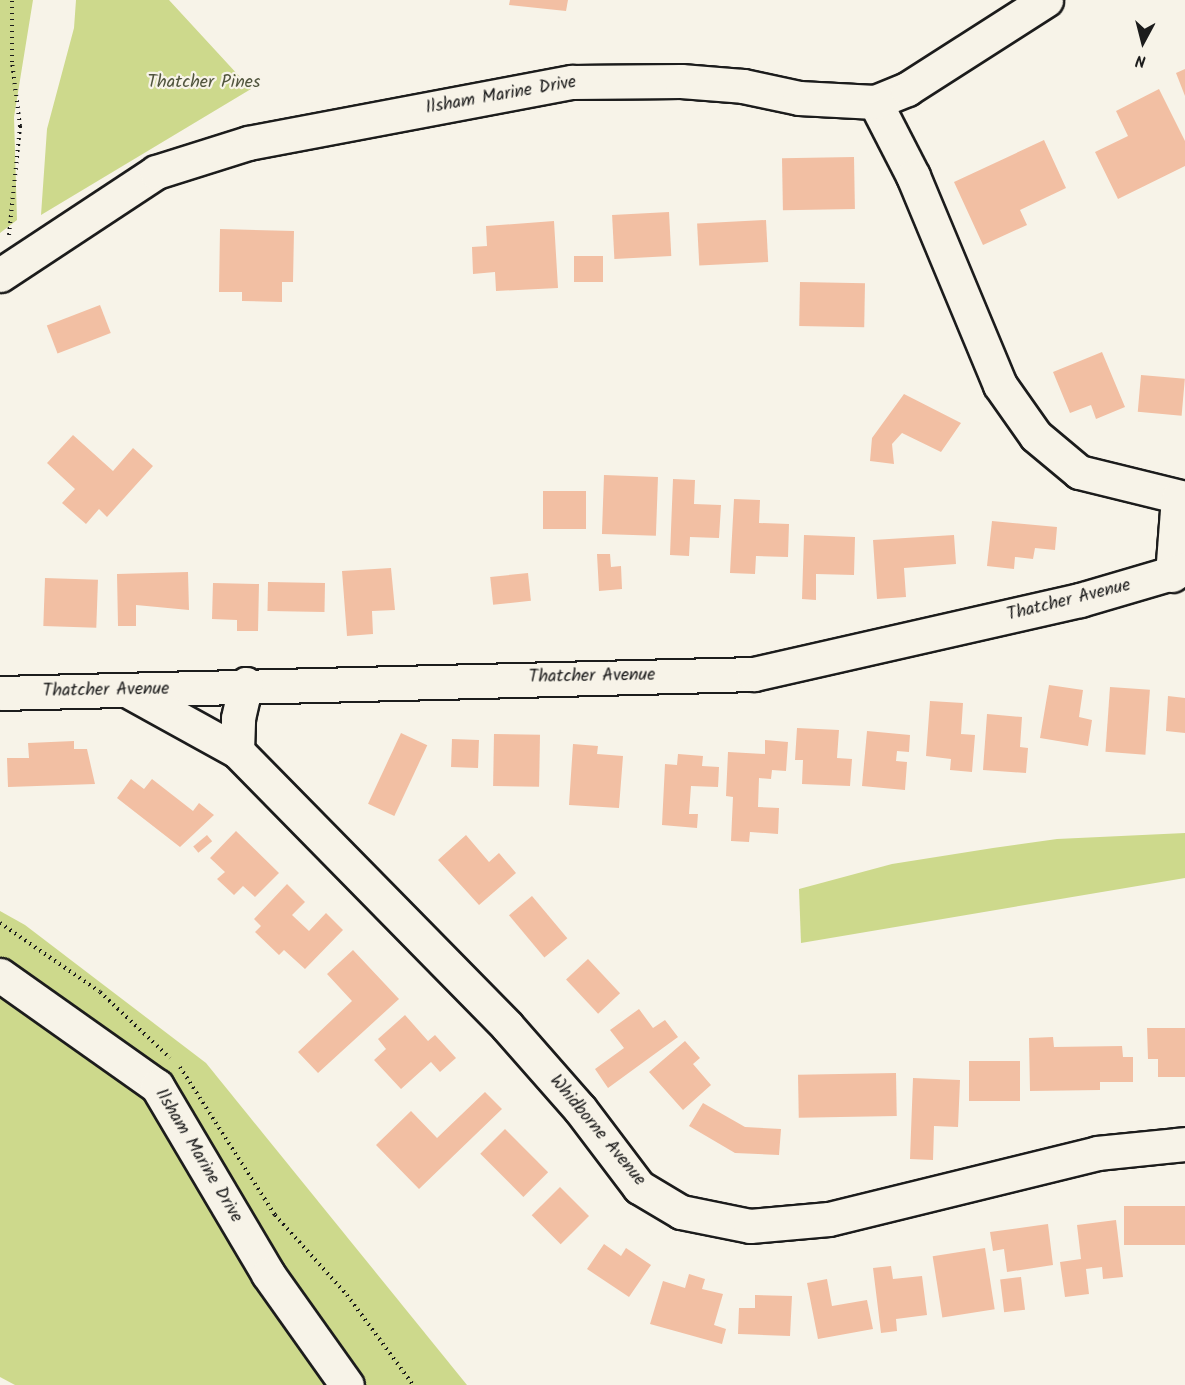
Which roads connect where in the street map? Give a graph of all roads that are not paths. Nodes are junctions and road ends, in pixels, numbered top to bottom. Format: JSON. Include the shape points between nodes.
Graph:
{"nodes":[{"id":1,"x":1046,"y":0,"type":"edge"},
{"id":2,"x":875,"y":102,"type":"junction"},
{"id":3,"x":3,"y":273,"type":"edge"},
{"id":4,"x":1181,"y":497,"type":"edge"},
{"id":5,"x":1179,"y":572,"type":"edge"},
{"id":6,"x":246,"y":684,"type":"junction"},
{"id":7,"x":0,"y":693,"type":"edge"},
{"id":8,"x":132,"y":693,"type":"junction"},
{"id":9,"x":237,"y":751,"type":"junction"},
{"id":10,"x":0,"y":975,"type":"edge"},
{"id":11,"x":1185,"y":1144,"type":"edge"},
{"id":12,"x":347,"y":1385,"type":"edge"}],
"edges":[{"from":1,"to":2,"type":"street","name":"Ilsham Marine Drive","via":[[907,89]]},
{"from":2,"to":3,"type":"street","name":"Ilsham Marine Drive","via":[[799,98],[743,86],[681,81],[572,82],[248,143],[156,172]]},
{"from":2,"to":4,"type":"street","name":"Thatcher Avenue","via":[[914,176],[1000,385],[1036,436],[1079,472]]},
{"from":4,"to":5,"type":"street","name":"Thatcher Avenue"},
{"from":5,"to":6,"type":"street","name":"Thatcher Avenue","via":[[754,675]]},
{"from":6,"to":8,"type":"street","name":"Thatcher Avenue"},
{"from":6,"to":9,"type":"street","via":[[238,718]]},
{"from":7,"to":8,"type":"street","name":"Thatcher Avenue"},
{"from":8,"to":9,"type":"street","name":"Whidborne Avenue"},
{"from":9,"to":11,"type":"street","name":"Whidborne Avenue","via":[[507,1026],[580,1109],[639,1186],[681,1212],[750,1226],[829,1220],[1097,1153]]},
{"from":10,"to":12,"type":"street","name":"Ilsham Marine Drive","via":[[157,1086],[268,1274]]}]}
